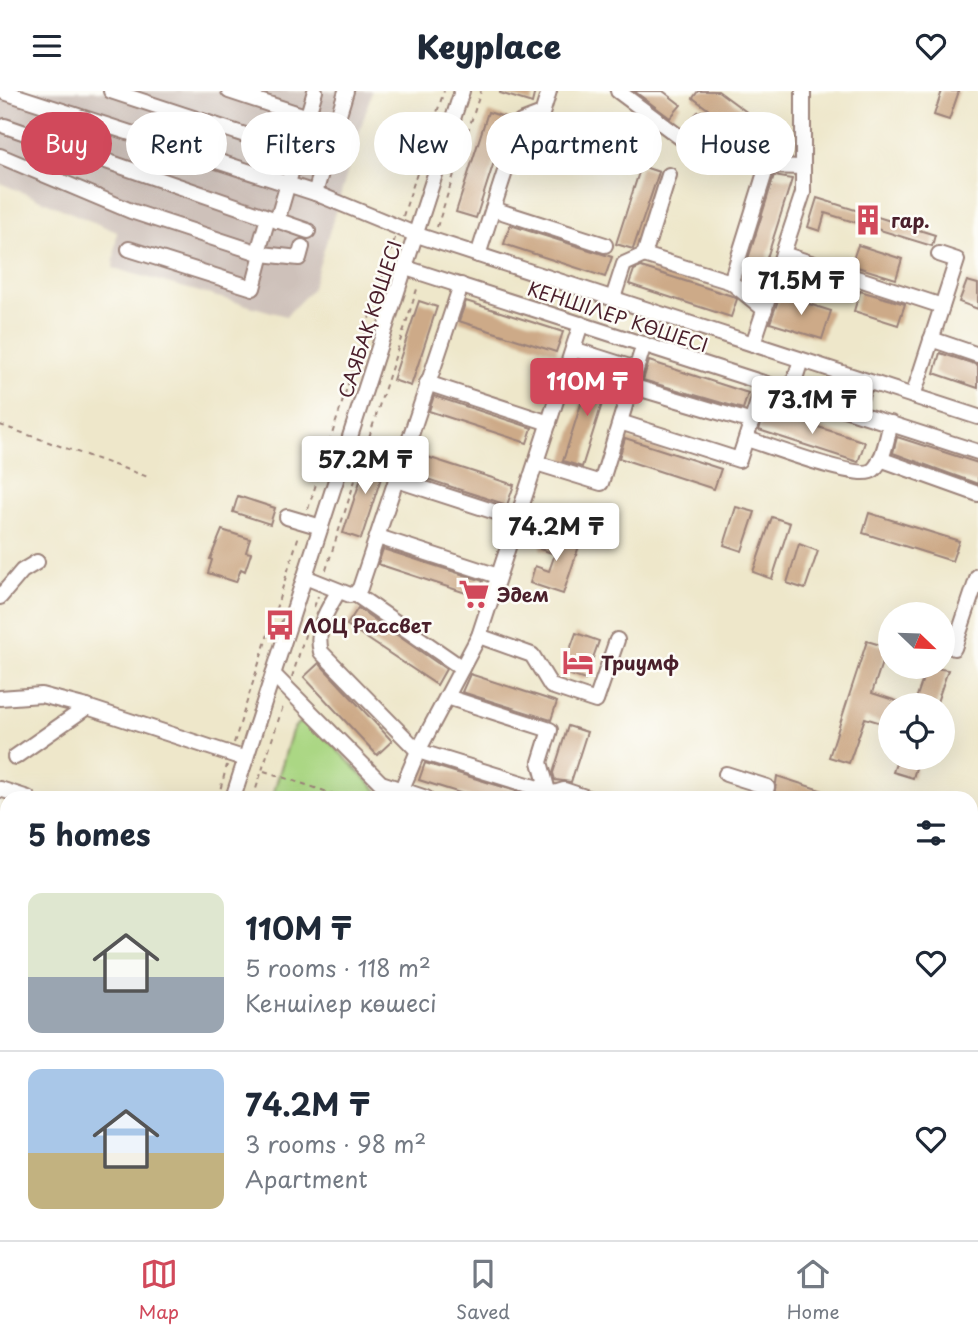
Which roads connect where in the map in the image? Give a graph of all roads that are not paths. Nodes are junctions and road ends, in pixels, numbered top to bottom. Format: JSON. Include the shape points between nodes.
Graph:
{"nodes":[{"id":1,"x":1,"y":91,"type":"edge"},
{"id":2,"x":111,"y":91,"type":"edge"},
{"id":3,"x":229,"y":91,"type":"edge"},
{"id":4,"x":315,"y":91,"type":"edge"},
{"id":5,"x":346,"y":91,"type":"edge"},
{"id":6,"x":462,"y":91,"type":"edge"},
{"id":7,"x":550,"y":91,"type":"edge"},
{"id":8,"x":618,"y":91,"type":"edge"},
{"id":9,"x":803,"y":91,"type":"edge"},
{"id":10,"x":293,"y":112,"type":"edge"},
{"id":11,"x":309,"y":112,"type":"edge"},
{"id":12,"x":5,"y":127,"type":"dead end"},
{"id":13,"x":241,"y":134,"type":"edge"},
{"id":14,"x":676,"y":134,"type":"edge"},
{"id":15,"x":0,"y":156,"type":"edge"},
{"id":16,"x":795,"y":167,"type":"edge"},
{"id":17,"x":803,"y":167,"type":"junction"},
{"id":18,"x":291,"y":175,"type":"edge"},
{"id":19,"x":668,"y":175,"type":"dead end"},
{"id":20,"x":764,"y":175,"type":"edge"},
{"id":21,"x":288,"y":184,"type":"junction"},
{"id":22,"x":315,"y":193,"type":"junction"},
{"id":23,"x":493,"y":209,"type":"junction"},
{"id":24,"x":273,"y":219,"type":"junction"},
{"id":25,"x":308,"y":231,"type":"dead end"},
{"id":26,"x":417,"y":235,"type":"junction"},
{"id":27,"x":605,"y":245,"type":"dead end"},
{"id":28,"x":302,"y":247,"type":"dead end"},
{"id":29,"x":130,"y":249,"type":"dead end"},
{"id":30,"x":260,"y":253,"type":"junction"},
{"id":31,"x":783,"y":254,"type":"junction"},
{"id":32,"x":939,"y":254,"type":"dead end"},
{"id":33,"x":478,"y":255,"type":"junction"},
{"id":34,"x":644,"y":255,"type":"junction"},
{"id":35,"x":407,"y":268,"type":"junction"},
{"id":36,"x":731,"y":282,"type":"junction"},
{"id":37,"x":461,"y":285,"type":"junction"},
{"id":38,"x":613,"y":298,"type":"junction"},
{"id":39,"x":942,"y":306,"type":"junction"},
{"id":40,"x":765,"y":310,"type":"junction"},
{"id":41,"x":581,"y":324,"type":"junction"},
{"id":42,"x":931,"y":339,"type":"junction"},
{"id":43,"x":644,"y":344,"type":"junction"},
{"id":44,"x":753,"y":344,"type":"junction"},
{"id":45,"x":573,"y":349,"type":"junction"},
{"id":46,"x":978,"y":355,"type":"edge"},
{"id":47,"x":801,"y":360,"type":"junction"},
{"id":48,"x":636,"y":369,"type":"junction"},
{"id":49,"x":866,"y":381,"type":"junction"},
{"id":50,"x":427,"y":383,"type":"junction"},
{"id":51,"x":764,"y":383,"type":"junction"},
{"id":52,"x":631,"y":386,"type":"junction"},
{"id":53,"x":790,"y":391,"type":"junction"},
{"id":54,"x":913,"y":396,"type":"junction"},
{"id":55,"x":856,"y":412,"type":"junction"},
{"id":56,"x":978,"y":417,"type":"edge"},
{"id":57,"x":620,"y":422,"type":"junction"},
{"id":58,"x":752,"y":422,"type":"junction"},
{"id":59,"x":549,"y":423,"type":"junction"},
{"id":60,"x":891,"y":423,"type":"junction"},
{"id":61,"x":747,"y":439,"type":"junction"},
{"id":62,"x":978,"y":452,"type":"edge"},
{"id":63,"x":880,"y":459,"type":"junction"},
{"id":64,"x":536,"y":463,"type":"junction"},
{"id":65,"x":397,"y":480,"type":"junction"},
{"id":66,"x":978,"y":494,"type":"edge"},
{"id":67,"x":287,"y":517,"type":"dead end"},
{"id":68,"x":517,"y":519,"type":"junction"},
{"id":69,"x":321,"y":527,"type":"junction"},
{"id":70,"x":378,"y":537,"type":"junction"},
{"id":71,"x":37,"y":562,"type":"dead end"},
{"id":72,"x":498,"y":576,"type":"junction"},
{"id":73,"x":978,"y":576,"type":"edge"},
{"id":74,"x":305,"y":577,"type":"junction"},
{"id":75,"x":338,"y":592,"type":"junction"},
{"id":76,"x":355,"y":594,"type":"junction"},
{"id":77,"x":0,"y":597,"type":"edge"},
{"id":78,"x":479,"y":636,"type":"junction"},
{"id":79,"x":617,"y":640,"type":"dead end"},
{"id":80,"x":956,"y":642,"type":"edge"},
{"id":81,"x":462,"y":668,"type":"junction"},
{"id":82,"x":272,"y":674,"type":"junction"},
{"id":83,"x":447,"y":697,"type":"junction"},
{"id":84,"x":0,"y":698,"type":"edge"},
{"id":85,"x":87,"y":707,"type":"junction"},
{"id":86,"x":418,"y":751,"type":"junction"},
{"id":87,"x":15,"y":757,"type":"dead end"},
{"id":88,"x":246,"y":759,"type":"junction"},
{"id":89,"x":726,"y":774,"type":"dead end"},
{"id":90,"x":235,"y":791,"type":"edge"},
{"id":91,"x":395,"y":791,"type":"edge"},
{"id":92,"x":401,"y":791,"type":"edge"},
{"id":93,"x":542,"y":791,"type":"edge"},
{"id":94,"x":550,"y":791,"type":"edge"},
{"id":95,"x":766,"y":791,"type":"edge"}],
"edges":[{"from":1,"to":21,"type":"street","name":"КЕНШІЛЕР КӨШЕСІ"},
{"from":2,"to":13,"type":"street"},
{"from":3,"to":10,"type":"street"},
{"from":4,"to":11,"type":"street"},
{"from":5,"to":22,"type":"street"},
{"from":6,"to":26,"type":"street","name":"САЯБАҚ КӨШЕСІ"},
{"from":7,"to":23,"type":"street","via":[[542,114],[521,122]]},
{"from":8,"to":14,"type":"street"},
{"from":9,"to":17,"type":"street"},
{"from":12,"to":24,"type":"street"},
{"from":15,"to":30,"type":"street","via":[[131,211]]},
{"from":16,"to":17,"type":"street"},
{"from":17,"to":31,"type":"street","via":[[803,193]]},
{"from":18,"to":21,"type":"street"},
{"from":19,"to":34,"type":"street"},
{"from":20,"to":36,"type":"street"},
{"from":21,"to":22,"type":"street","name":"КЕНШІЛЕР КӨШЕСІ"},
{"from":21,"to":24,"type":"street"},
{"from":22,"to":26,"type":"street","name":"КЕНШІЛЕР КӨШЕСІ"},
{"from":23,"to":27,"type":"street"},
{"from":23,"to":33,"type":"street"},
{"from":24,"to":25,"type":"street"},
{"from":24,"to":30,"type":"street"},
{"from":26,"to":33,"type":"street","name":"КЕНШІЛЕР КӨШЕСІ"},
{"from":26,"to":35,"type":"street","name":"САЯБАҚ КӨШЕСІ"},
{"from":28,"to":30,"type":"street","via":[[299,258]]},
{"from":29,"to":30,"type":"street","via":[[253,288]]},
{"from":31,"to":39,"type":"street"},
{"from":31,"to":40,"type":"street"},
{"from":32,"to":39,"type":"street","via":[[957,260]]},
{"from":33,"to":38,"type":"street","name":"КЕНШІЛЕР КӨШЕСІ"},
{"from":34,"to":36,"type":"street"},
{"from":34,"to":38,"type":"street","via":[[624,264]]},
{"from":35,"to":37,"type":"street","name":"КЕНШІЛЕР КӨШЕСІ"},
{"from":35,"to":69,"type":"street","name":"САЯБАҚ КӨШЕСІ"},
{"from":36,"to":40,"type":"street"},
{"from":37,"to":41,"type":"street","name":"КЕНШІЛЕР КӨШЕСІ"},
{"from":37,"to":50,"type":"street"},
{"from":38,"to":44,"type":"street","name":"КЕНШІЛЕР КӨШЕСІ"},
{"from":39,"to":42,"type":"street"},
{"from":40,"to":44,"type":"street"},
{"from":41,"to":43,"type":"street","name":"КЕНШІЛЕР КӨШЕСІ"},
{"from":41,"to":45,"type":"street"},
{"from":42,"to":46,"type":"street"},
{"from":42,"to":54,"type":"street"},
{"from":43,"to":48,"type":"street"},
{"from":43,"to":51,"type":"street","name":"КЕНШІЛЕР КӨШЕСІ"},
{"from":44,"to":47,"type":"street","name":"КЕНШІЛЕР КӨШЕСІ"},
{"from":45,"to":48,"type":"street"},
{"from":45,"to":59,"type":"street"},
{"from":47,"to":49,"type":"street","name":"КЕНШІЛЕР КӨШЕСІ"},
{"from":47,"to":53,"type":"street"},
{"from":48,"to":52,"type":"street"},
{"from":49,"to":54,"type":"street","name":"КЕНШІЛЕР КӨШЕСІ"},
{"from":49,"to":55,"type":"street"},
{"from":50,"to":59,"type":"street"},
{"from":50,"to":65,"type":"street"},
{"from":51,"to":53,"type":"street","name":"КЕНШІЛЕР КӨШЕСІ"},
{"from":51,"to":58,"type":"street"},
{"from":52,"to":57,"type":"street"},
{"from":52,"to":58,"type":"street"},
{"from":53,"to":55,"type":"street","name":"КЕНШІЛЕР КӨШЕСІ"},
{"from":54,"to":56,"type":"street","name":"КЕНШІЛЕР КӨШЕСІ"},
{"from":55,"to":60,"type":"street","name":"КЕНШІЛЕР КӨШЕСІ"},
{"from":57,"to":61,"type":"street","via":[[739,460]]},
{"from":57,"to":64,"type":"street","via":[[601,484]]},
{"from":58,"to":61,"type":"street"},
{"from":59,"to":64,"type":"street"},
{"from":60,"to":62,"type":"street","name":"КЕНШІЛЕР КӨШЕСІ"},
{"from":60,"to":63,"type":"street"},
{"from":61,"to":63,"type":"street","via":[[856,473],[872,471]]},
{"from":63,"to":66,"type":"street"},
{"from":64,"to":68,"type":"street"},
{"from":65,"to":68,"type":"street"},
{"from":65,"to":70,"type":"street"},
{"from":67,"to":69,"type":"street"},
{"from":68,"to":72,"type":"street"},
{"from":69,"to":74,"type":"street","name":"САЯБАҚ КӨШЕСІ"},
{"from":70,"to":72,"type":"street"},
{"from":70,"to":76,"type":"street"},
{"from":71,"to":77,"type":"street","via":[[22,571]]},
{"from":72,"to":78,"type":"street"},
{"from":73,"to":80,"type":"street"},
{"from":74,"to":75,"type":"street"},
{"from":74,"to":82,"type":"street","name":"САЯБАҚ КӨШЕСІ"},
{"from":75,"to":76,"type":"street"},
{"from":75,"to":86,"type":"street","via":[[320,625],[321,652]]},
{"from":76,"to":81,"type":"street"},
{"from":78,"to":79,"type":"street","via":[[532,655],[551,686],[596,701]]},
{"from":78,"to":81,"type":"street"},
{"from":81,"to":83,"type":"street"},
{"from":82,"to":88,"type":"street","name":"САЯБАҚ КӨШЕСІ"},
{"from":82,"to":91,"type":"street","via":[[380,783]]},
{"from":83,"to":86,"type":"street"},
{"from":83,"to":94,"type":"street","via":[[550,730],[540,762]]},
{"from":84,"to":85,"type":"street","via":[[41,695]]},
{"from":85,"to":87,"type":"street"},
{"from":85,"to":88,"type":"street"},
{"from":86,"to":92,"type":"street"},
{"from":86,"to":93,"type":"street"},
{"from":88,"to":90,"type":"street","name":"САЯБАҚ КӨШЕСІ"},
{"from":89,"to":95,"type":"street","via":[[767,787]]}]}
